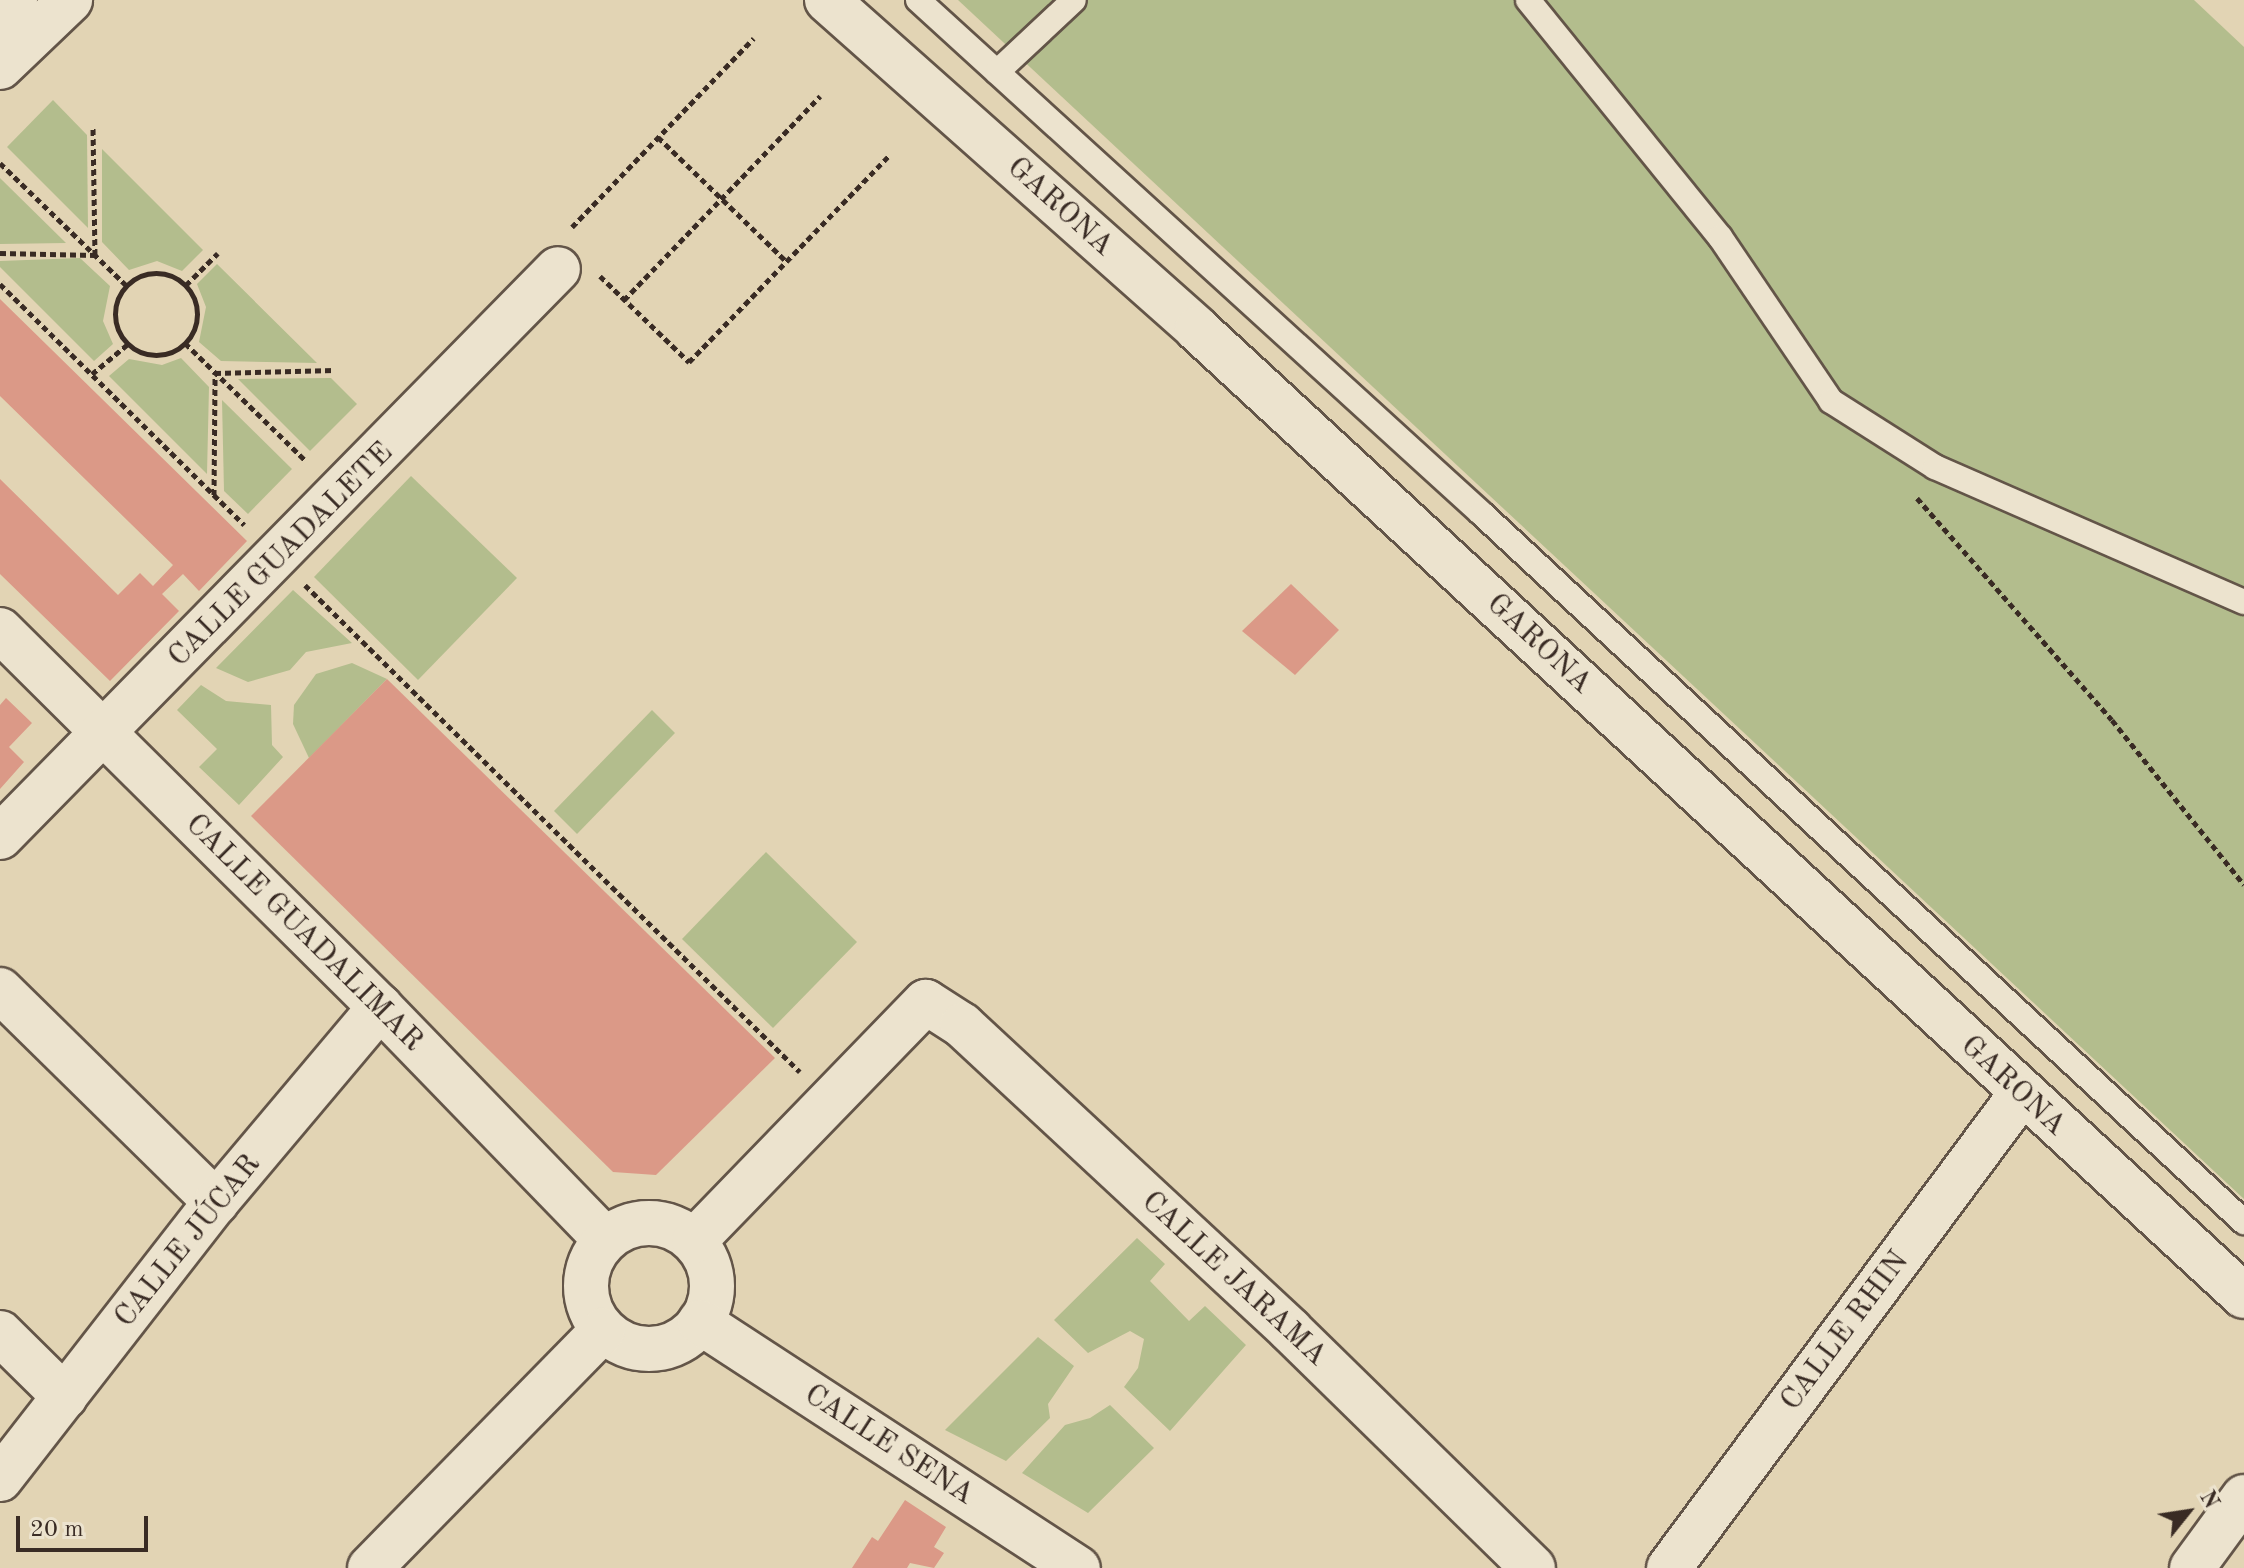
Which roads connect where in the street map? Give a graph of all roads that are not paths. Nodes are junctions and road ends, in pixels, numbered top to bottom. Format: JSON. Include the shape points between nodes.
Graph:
{"nodes":[{"id":1,"x":15,"y":0,"type":"edge"},
{"id":2,"x":70,"y":0,"type":"edge"},
{"id":3,"x":827,"y":0,"type":"edge"},
{"id":4,"x":918,"y":0,"type":"edge"},
{"id":5,"x":1074,"y":0,"type":"edge"},
{"id":6,"x":1528,"y":0,"type":"edge"},
{"id":7,"x":0,"y":20,"type":"edge"},
{"id":8,"x":0,"y":67,"type":"edge"},
{"id":9,"x":997,"y":72,"type":"junction"},
{"id":10,"x":570,"y":259,"type":"road end"},
{"id":11,"x":2244,"y":602,"type":"edge"},
{"id":12,"x":0,"y":630,"type":"edge"},
{"id":13,"x":103,"y":732,"type":"junction"},
{"id":14,"x":0,"y":837,"type":"edge"},
{"id":15,"x":0,"y":990,"type":"edge"},
{"id":16,"x":380,"y":1007,"type":"junction"},
{"id":17,"x":2021,"y":1094,"type":"junction"},
{"id":18,"x":216,"y":1202,"type":"junction"},
{"id":19,"x":2244,"y":1222,"type":"edge"},
{"id":20,"x":605,"y":1239,"type":"junction"},
{"id":21,"x":694,"y":1241,"type":"junction"},
{"id":22,"x":2244,"y":1296,"type":"edge"},
{"id":23,"x":700,"y":1322,"type":"junction"},
{"id":24,"x":603,"y":1330,"type":"junction"},
{"id":25,"x":0,"y":1333,"type":"edge"},
{"id":26,"x":65,"y":1397,"type":"junction"},
{"id":27,"x":0,"y":1479,"type":"edge"},
{"id":28,"x":2244,"y":1497,"type":"edge"},
{"id":29,"x":1020,"y":1554,"type":"edge"},
{"id":30,"x":370,"y":1568,"type":"edge"},
{"id":31,"x":1078,"y":1568,"type":"edge"},
{"id":32,"x":1533,"y":1568,"type":"edge"},
{"id":33,"x":1669,"y":1568,"type":"edge"},
{"id":34,"x":2192,"y":1568,"type":"edge"}],
"edges":[{"from":1,"to":7,"type":"street"},
{"from":2,"to":8,"type":"street"},
{"from":3,"to":17,"type":"street","name":"GARONA","via":[[1221,351]]},
{"from":4,"to":9,"type":"lane"},
{"from":5,"to":9,"type":"lane"},
{"from":6,"to":11,"type":"lane","via":[[1720,237],[1831,401],[1935,467]]},
{"from":9,"to":19,"type":"lane"},
{"from":10,"to":13,"type":"street","name":"CALLE GUADALETE"},
{"from":12,"to":13,"type":"street","name":"CALLE GUADALIMAR"},
{"from":13,"to":14,"type":"street","name":"CALLE GUADALETE"},
{"from":13,"to":16,"type":"street","name":"CALLE GUADALIMAR"},
{"from":15,"to":18,"type":"street"},
{"from":16,"to":18,"type":"street","name":"CALLE JÚCAR"},
{"from":16,"to":20,"type":"street","name":"CALLE GUADALIMAR"},
{"from":17,"to":22,"type":"street","name":"GARONA"},
{"from":17,"to":33,"type":"street","name":"CALLE RHIN"},
{"from":18,"to":26,"type":"street","name":"CALLE JÚCAR"},
{"from":20,"to":21,"type":"street","via":[[621,1228],[650,1222],[678,1229]]},
{"from":20,"to":24,"type":"street","via":[[586,1274],[589,1304]]},
{"from":21,"to":23,"type":"street","via":[[712,1276],[712,1297]]},
{"from":21,"to":32,"type":"street","name":"CALLE JARAMA","via":[[926,1002],[962,1025],[1079,1134]]},
{"from":23,"to":24,"type":"street","via":[[678,1343],[658,1349],[629,1346]]},
{"from":23,"to":29,"type":"street","name":"CALLE SENA"},
{"from":24,"to":30,"type":"street"},
{"from":25,"to":26,"type":"street"},
{"from":26,"to":27,"type":"street","name":"CALLE JÚCAR"},
{"from":28,"to":34,"type":"street"},
{"from":29,"to":31,"type":"street","name":"CALLE SENA"}]}
